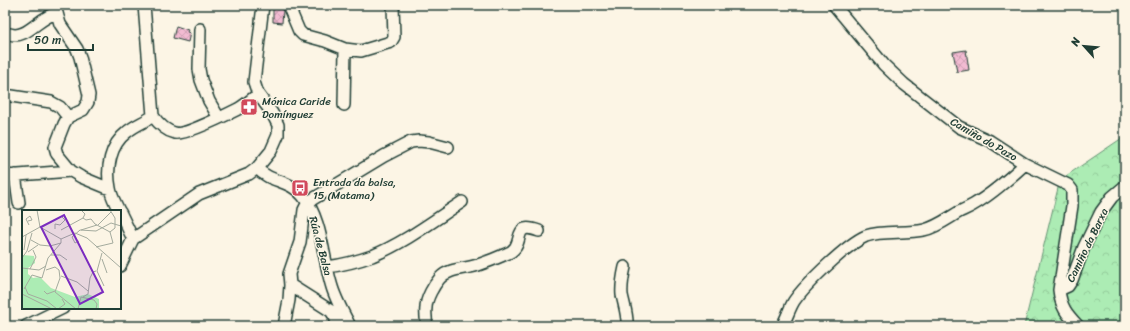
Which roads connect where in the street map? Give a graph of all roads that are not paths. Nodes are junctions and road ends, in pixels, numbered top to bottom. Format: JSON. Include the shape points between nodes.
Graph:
{"nodes":[{"id":1,"x":144,"y":5,"type":"edge"},
{"id":2,"x":263,"y":5,"type":"edge"},
{"id":3,"x":288,"y":5,"type":"edge"},
{"id":4,"x":393,"y":5,"type":"edge"},
{"id":5,"x":834,"y":5,"type":"edge"},
{"id":6,"x":200,"y":29,"type":"dead end"},
{"id":7,"x":10,"y":34,"type":"dead end"},
{"id":8,"x":345,"y":49,"type":"junction"},
{"id":9,"x":258,"y":94,"type":"junction"},
{"id":10,"x":5,"y":95,"type":"edge"},
{"id":11,"x":344,"y":105,"type":"dead end"},
{"id":12,"x":153,"y":116,"type":"junction"},
{"id":13,"x":68,"y":117,"type":"junction"},
{"id":14,"x":219,"y":118,"type":"junction"},
{"id":15,"x":448,"y":147,"type":"dead end"},
{"id":16,"x":1025,"y":164,"type":"junction"},
{"id":17,"x":257,"y":168,"type":"junction"},
{"id":18,"x":71,"y":171,"type":"junction"},
{"id":19,"x":10,"y":176,"type":"edge"},
{"id":20,"x":1125,"y":186,"type":"edge"},
{"id":21,"x":110,"y":188,"type":"junction"},
{"id":22,"x":308,"y":202,"type":"junction"},
{"id":23,"x":462,"y":202,"type":"dead end"},
{"id":24,"x":19,"y":203,"type":"dead end"},
{"id":25,"x":119,"y":210,"type":"edge"},
{"id":26,"x":121,"y":214,"type":"edge"},
{"id":27,"x":539,"y":231,"type":"dead end"},
{"id":28,"x":133,"y":240,"type":"junction"},
{"id":29,"x":121,"y":264,"type":"edge"},
{"id":30,"x":327,"y":267,"type":"junction"},
{"id":31,"x":625,"y":267,"type":"dead end"},
{"id":32,"x":290,"y":285,"type":"junction"},
{"id":33,"x":1059,"y":290,"type":"junction"},
{"id":34,"x":61,"y":309,"type":"edge"},
{"id":35,"x":344,"y":324,"type":"edge"},
{"id":36,"x":26,"y":326,"type":"edge"},
{"id":37,"x":284,"y":326,"type":"edge"},
{"id":38,"x":426,"y":326,"type":"edge"},
{"id":39,"x":627,"y":326,"type":"edge"},
{"id":40,"x":782,"y":326,"type":"edge"},
{"id":41,"x":1078,"y":326,"type":"edge"}],
"edges":[{"from":1,"to":12,"type":"street"},
{"from":2,"to":9,"type":"street","via":[[255,77]]},
{"from":3,"to":8,"type":"street","via":[[303,35]]},
{"from":4,"to":8,"type":"street","via":[[394,37],[391,42],[362,51]]},
{"from":5,"to":16,"type":"street","name":"Camiño do Pazo","via":[[884,66],[904,84],[959,127],[990,141]]},
{"from":6,"to":14,"type":"street","via":[[201,80]]},
{"from":7,"to":13,"type":"street","via":[[23,34],[49,14],[57,13],[60,24],[77,49],[89,95],[83,110]]},
{"from":8,"to":11,"type":"street"},
{"from":9,"to":14,"type":"street"},
{"from":9,"to":17,"type":"street","via":[[272,113],[278,130],[271,151]]},
{"from":10,"to":13,"type":"street","via":[[51,102],[60,107]]},
{"from":12,"to":14,"type":"street","via":[[161,125],[175,133],[186,133]]},
{"from":12,"to":21,"type":"street","via":[[119,139],[111,154]]},
{"from":13,"to":18,"type":"street","via":[[55,147],[57,154]]},
{"from":15,"to":22,"type":"street","via":[[429,142],[411,142]]},
{"from":16,"to":33,"type":"street","name":"Camiño do Pazo","via":[[1062,181],[1072,190],[1072,206]]},
{"from":16,"to":40,"type":"street","via":[[974,204],[944,222],[924,230],[866,236],[851,245],[801,292]]},
{"from":17,"to":22,"type":"street","name":"Rúa de Balsa","via":[[265,175],[295,188]]},
{"from":17,"to":28,"type":"street","via":[[249,174],[199,194]]},
{"from":18,"to":19,"type":"street"},
{"from":18,"to":21,"type":"street"},
{"from":19,"to":24,"type":"street"},
{"from":20,"to":33,"type":"street","name":"Camiño da Barxa","via":[[1112,197],[1101,212],[1072,280],[1068,286]]},
{"from":21,"to":25,"type":"street"},
{"from":22,"to":30,"type":"street","name":"Rúa de Balsa","via":[[316,221]]},
{"from":22,"to":32,"type":"street","via":[[304,210],[300,242],[289,274]]},
{"from":23,"to":30,"type":"street","via":[[382,251]]},
{"from":26,"to":28,"type":"street"},
{"from":27,"to":38,"type":"street","via":[[529,227],[522,230],[516,248],[508,254],[444,274],[428,298],[425,309]]},
{"from":28,"to":29,"type":"street"},
{"from":30,"to":35,"type":"street","name":"Rúa de Balsa"},
{"from":31,"to":39,"type":"street","via":[[622,293]]},
{"from":32,"to":35,"type":"street","via":[[331,311]]},
{"from":32,"to":37,"type":"street"},
{"from":33,"to":41,"type":"street","name":"Camiño da Barxa","via":[[1062,306]]},
{"from":34,"to":36,"type":"street"}]}
